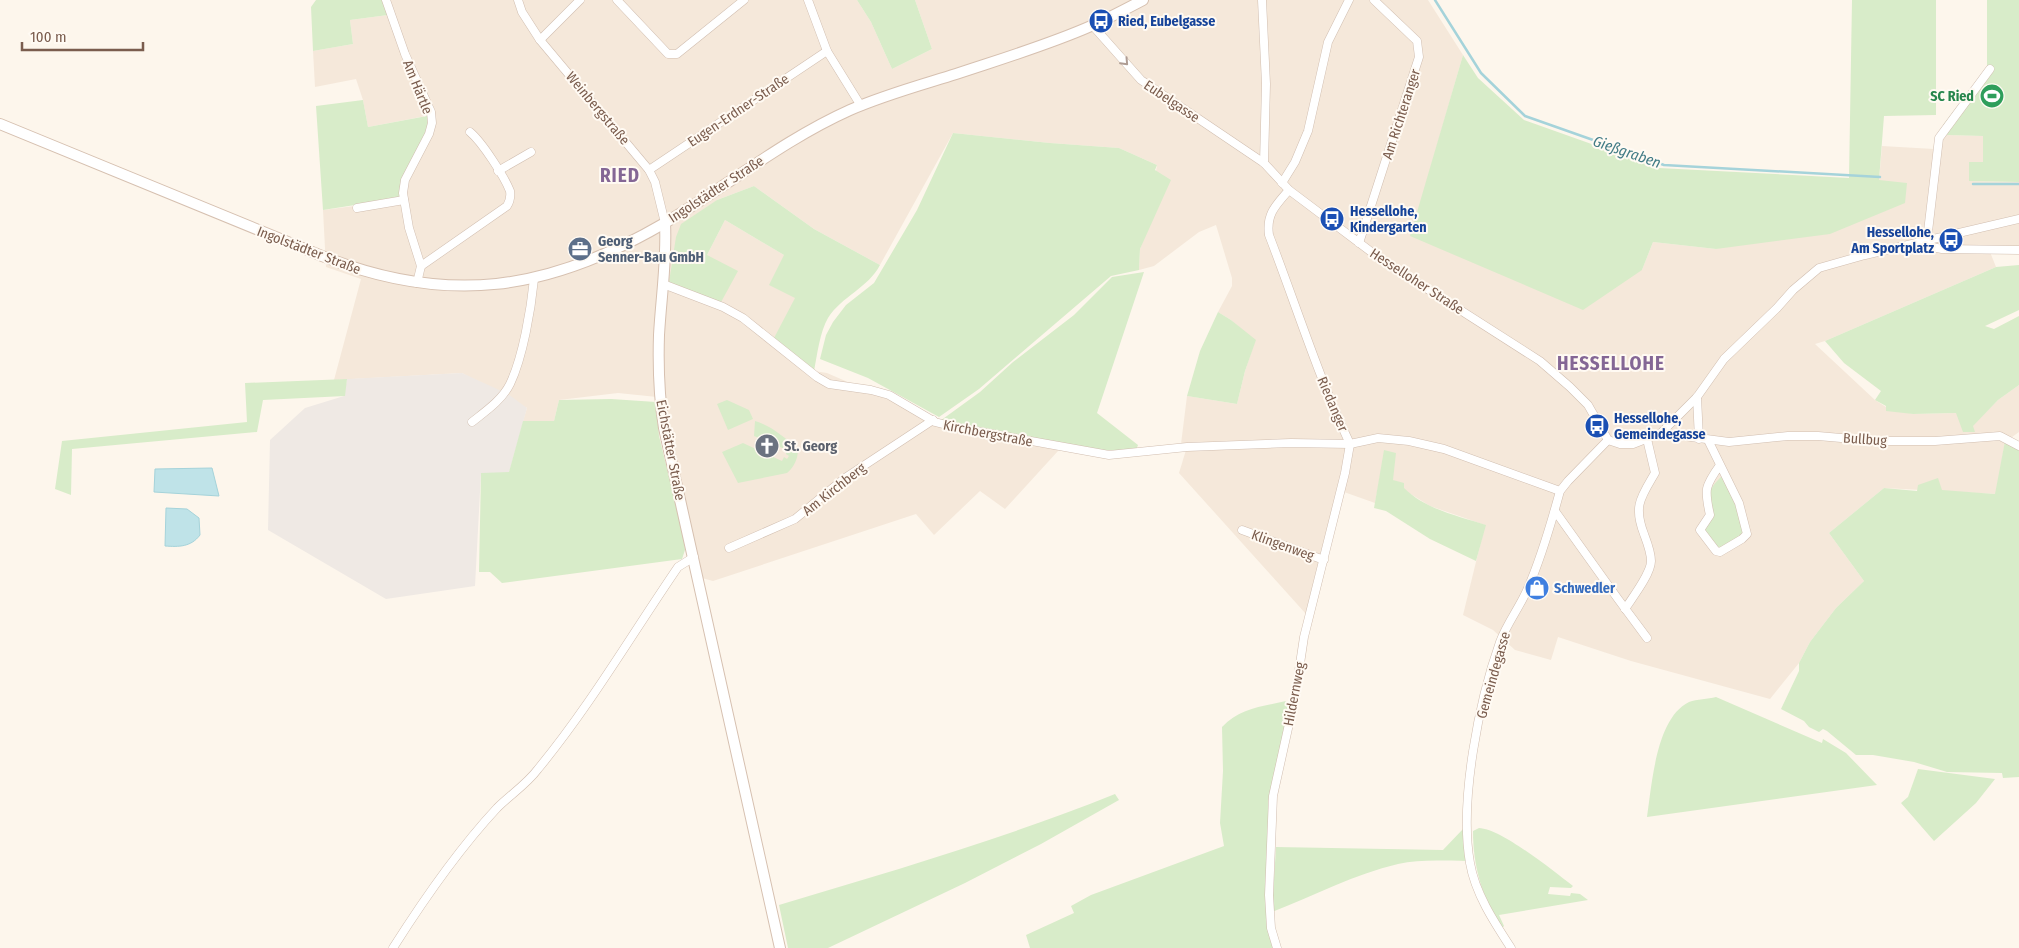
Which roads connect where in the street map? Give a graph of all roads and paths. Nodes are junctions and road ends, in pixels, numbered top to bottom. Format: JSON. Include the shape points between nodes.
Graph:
{"nodes":[{"id":1,"x":386,"y":0,"type":"edge"},
{"id":2,"x":518,"y":0,"type":"edge"},
{"id":3,"x":580,"y":0,"type":"edge"},
{"id":4,"x":617,"y":0,"type":"edge"},
{"id":5,"x":744,"y":0,"type":"edge"},
{"id":6,"x":808,"y":0,"type":"edge"},
{"id":7,"x":1143,"y":0,"type":"edge"},
{"id":8,"x":1262,"y":0,"type":"edge"},
{"id":9,"x":1349,"y":0,"type":"edge"},
{"id":10,"x":1374,"y":0,"type":"edge"},
{"id":11,"x":1093,"y":26,"type":"junction"},
{"id":12,"x":540,"y":40,"type":"junction"},
{"id":13,"x":827,"y":51,"type":"junction"},
{"id":14,"x":1990,"y":69,"type":"dead end"},
{"id":15,"x":861,"y":106,"type":"junction"},
{"id":16,"x":0,"y":124,"type":"edge"},
{"id":17,"x":470,"y":132,"type":"dead end"},
{"id":18,"x":531,"y":152,"type":"dead end"},
{"id":19,"x":1264,"y":163,"type":"junction"},
{"id":20,"x":649,"y":170,"type":"junction"},
{"id":21,"x":498,"y":171,"type":"junction"},
{"id":22,"x":1282,"y":183,"type":"junction"},
{"id":23,"x":1289,"y":190,"type":"junction"},
{"id":24,"x":404,"y":200,"type":"junction"},
{"id":25,"x":357,"y":208,"type":"dead end"},
{"id":26,"x":2019,"y":219,"type":"edge"},
{"id":27,"x":664,"y":223,"type":"junction"},
{"id":28,"x":1927,"y":240,"type":"junction"},
{"id":29,"x":1359,"y":243,"type":"junction"},
{"id":30,"x":1915,"y":244,"type":"junction"},
{"id":31,"x":2019,"y":250,"type":"edge"},
{"id":32,"x":421,"y":266,"type":"junction"},
{"id":33,"x":534,"y":279,"type":"junction"},
{"id":34,"x":417,"y":282,"type":"junction"},
{"id":35,"x":663,"y":284,"type":"junction"},
{"id":36,"x":1697,"y":397,"type":"junction"},
{"id":37,"x":933,"y":420,"type":"junction"},
{"id":38,"x":472,"y":422,"type":"dead end"},
{"id":39,"x":1662,"y":433,"type":"junction"},
{"id":40,"x":1647,"y":439,"type":"junction"},
{"id":41,"x":1699,"y":439,"type":"junction"},
{"id":42,"x":1608,"y":440,"type":"junction"},
{"id":43,"x":1708,"y":440,"type":"junction"},
{"id":44,"x":1350,"y":444,"type":"junction"},
{"id":45,"x":2019,"y":446,"type":"edge"},
{"id":46,"x":1720,"y":465,"type":"junction"},
{"id":47,"x":1560,"y":491,"type":"junction"},
{"id":48,"x":1555,"y":511,"type":"junction"},
{"id":49,"x":1242,"y":530,"type":"dead end"},
{"id":50,"x":730,"y":548,"type":"dead end"},
{"id":51,"x":694,"y":557,"type":"junction"},
{"id":52,"x":1324,"y":560,"type":"junction"},
{"id":53,"x":1625,"y":609,"type":"junction"},
{"id":54,"x":1647,"y":638,"type":"dead end"},
{"id":55,"x":393,"y":948,"type":"edge"},
{"id":56,"x":780,"y":948,"type":"edge"},
{"id":57,"x":1277,"y":948,"type":"edge"},
{"id":58,"x":1511,"y":948,"type":"edge"}],
"edges":[{"from":1,"to":24,"type":"street","name":"Am Härtle","via":[[405,54],[431,112],[432,123],[430,134],[405,180]]},
{"from":2,"to":12,"type":"street","name":"Weinbergstraße"},
{"from":3,"to":12,"type":"street"},
{"from":4,"to":5,"type":"street","via":[[668,54],[677,54]]},
{"from":6,"to":13,"type":"street"},
{"from":7,"to":11,"type":"main road","name":"Ingolstädter Straße"},
{"from":8,"to":19,"type":"street","via":[[1266,84]]},
{"from":9,"to":22,"type":"street","via":[[1328,42],[1308,131]]},
{"from":10,"to":29,"type":"street","name":"Am Richteranger","via":[[1417,41],[1419,57]]},
{"from":11,"to":15,"type":"main road","name":"Ingolstädter Straße"},
{"from":11,"to":19,"type":"street","name":"Eubelgasse","one_way":true,"via":[[1141,80]]},
{"from":12,"to":20,"type":"street","name":"Weinbergstraße"},
{"from":13,"to":15,"type":"street"},
{"from":13,"to":20,"type":"street","name":"Eugen-Erdner-Straße"},
{"from":14,"to":28,"type":"street","via":[[1938,138]]},
{"from":15,"to":27,"type":"main road","name":"Ingolstädter Straße","via":[[775,151]]},
{"from":16,"to":34,"type":"main road","name":"Ingolstädter Straße","via":[[336,262],[366,272]]},
{"from":17,"to":21,"type":"street","via":[[478,138]]},
{"from":18,"to":21,"type":"street"},
{"from":19,"to":22,"type":"street","name":"Hesselloher Straße"},
{"from":20,"to":27,"type":"street","name":"Weinbergstraße"},
{"from":21,"to":32,"type":"street","via":[[510,192],[507,206]]},
{"from":22,"to":23,"type":"street","name":"Hesselloher Straße"},
{"from":23,"to":29,"type":"street","name":"Hesselloher Straße"},
{"from":23,"to":44,"type":"street","name":"Riedanger","via":[[1268,220],[1269,235],[1334,411]]},
{"from":24,"to":25,"type":"street"},
{"from":24,"to":32,"type":"street","name":"Am Härtle"},
{"from":26,"to":28,"type":"street"},
{"from":27,"to":33,"type":"main road","name":"Ingolstädter Straße","via":[[597,259]]},
{"from":27,"to":35,"type":"main road","name":"Eichstätter Straße"},
{"from":28,"to":30,"type":"street"},
{"from":29,"to":42,"type":"street","name":"Hesselloher Straße","via":[[1540,361],[1588,405]]},
{"from":30,"to":31,"type":"street","via":[[1942,249]]},
{"from":30,"to":36,"type":"street","via":[[1819,268],[1724,359]]},
{"from":32,"to":34,"type":"street"},
{"from":33,"to":34,"type":"main road","name":"Ingolstädter Straße","via":[[478,286]]},
{"from":33,"to":38,"type":"street","via":[[528,320],[510,384],[495,404]]},
{"from":35,"to":37,"type":"street","name":"Kirchbergstraße","via":[[743,318],[829,384],[889,395]]},
{"from":35,"to":51,"type":"main road","name":"Eichstätter Straße","via":[[659,336],[660,402]]},
{"from":36,"to":39,"type":"street"},
{"from":36,"to":41,"type":"street"},
{"from":37,"to":44,"type":"street","name":"Kirchbergstraße","via":[[954,427],[1109,455],[1186,447]]},
{"from":37,"to":50,"type":"street","name":"Am Kirchberg","via":[[845,478],[795,520]]},
{"from":39,"to":40,"type":"street"},
{"from":39,"to":41,"type":"street","name":"Bullbug"},
{"from":40,"to":42,"type":"street","via":[[1633,444]]},
{"from":40,"to":53,"type":"street","via":[[1655,473],[1640,499],[1638,520],[1651,562]]},
{"from":41,"to":43,"type":"street","name":"Bullbug"},
{"from":42,"to":47,"type":"street","name":"Gemeindegasse"},
{"from":43,"to":45,"type":"street","name":"Bullbug","via":[[1729,442],[1818,436],[1876,441],[1935,441],[2000,436]]},
{"from":43,"to":46,"type":"street"},
{"from":44,"to":47,"type":"street","name":"Riedanger","via":[[1378,438],[1409,441],[1444,449]]},
{"from":44,"to":52,"type":"street","name":"Hildernweg"},
{"from":46,"to":46,"type":"street","via":[[1739,503],[1748,534],[1720,552],[1700,530],[1710,515],[1705,494]]},
{"from":47,"to":48,"type":"street","name":"Gemeindegasse"},
{"from":48,"to":53,"type":"street"},
{"from":48,"to":58,"type":"street","name":"Gemeindegasse","via":[[1528,588],[1500,643],[1479,716],[1470,789],[1470,864],[1495,925]]},
{"from":49,"to":52,"type":"street","name":"Klingenweg"},
{"from":51,"to":55,"type":"street","via":[[678,567],[576,722],[536,772],[497,808],[460,852]]},
{"from":51,"to":56,"type":"main road","name":"Eichstätter Straße"},
{"from":52,"to":57,"type":"street","name":"Hildernweg","via":[[1304,638],[1295,697],[1273,796],[1269,895],[1271,928]]},
{"from":53,"to":54,"type":"street"}]}
